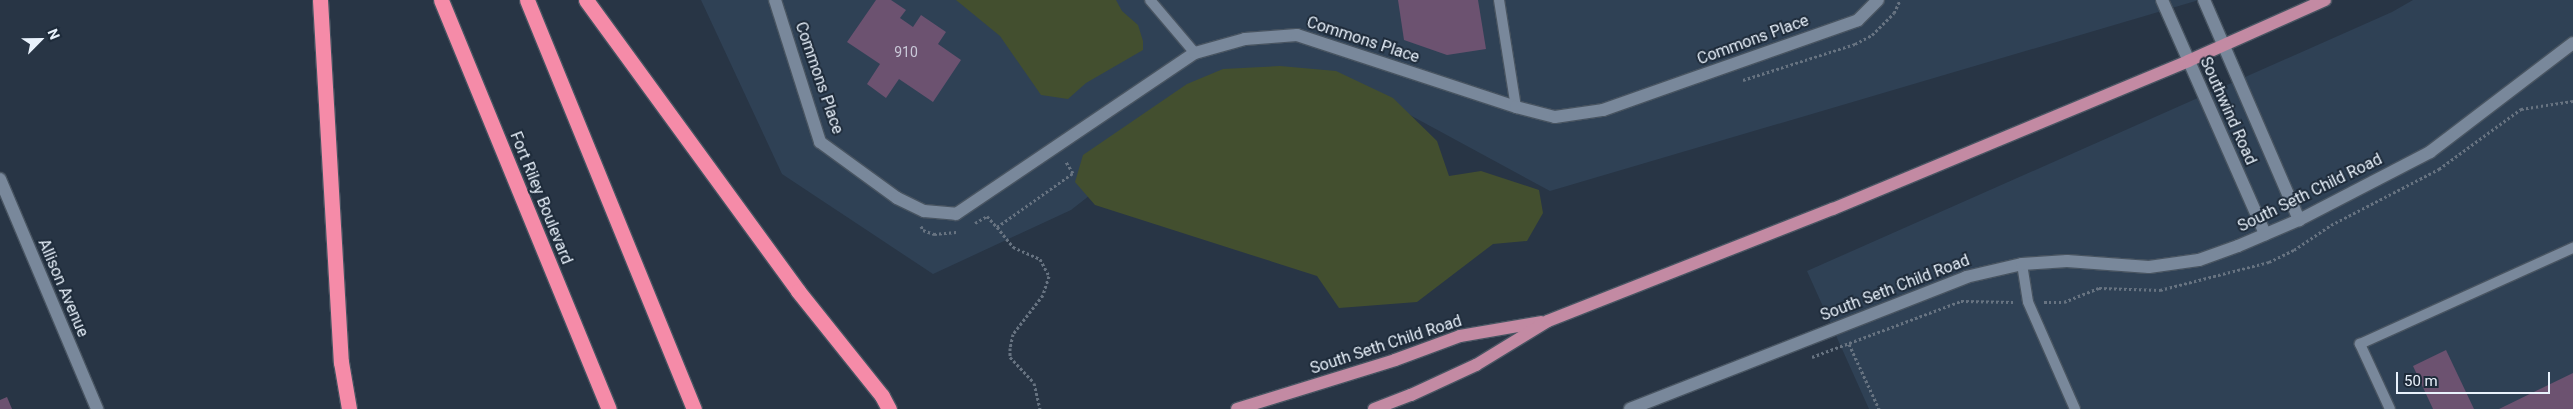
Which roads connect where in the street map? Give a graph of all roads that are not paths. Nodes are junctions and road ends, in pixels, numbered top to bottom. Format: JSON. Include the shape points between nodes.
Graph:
{"nodes":[{"id":1,"x":320,"y":0,"type":"edge"},
{"id":2,"x":441,"y":0,"type":"edge"},
{"id":3,"x":527,"y":0,"type":"edge"},
{"id":4,"x":586,"y":0,"type":"edge"},
{"id":5,"x":775,"y":0,"type":"edge"},
{"id":6,"x":1150,"y":0,"type":"edge"},
{"id":7,"x":1499,"y":0,"type":"edge"},
{"id":8,"x":1878,"y":0,"type":"edge"},
{"id":9,"x":2162,"y":0,"type":"edge"},
{"id":10,"x":2204,"y":0,"type":"edge"},
{"id":11,"x":2325,"y":0,"type":"edge"},
{"id":12,"x":2573,"y":43,"type":"edge"},
{"id":13,"x":2224,"y":45,"type":"junction"},
{"id":14,"x":1195,"y":53,"type":"junction"},
{"id":15,"x":2188,"y":61,"type":"junction"},
{"id":16,"x":1516,"y":107,"type":"junction"},
{"id":17,"x":0,"y":179,"type":"edge"},
{"id":18,"x":2299,"y":220,"type":"junction"},
{"id":19,"x":2265,"y":234,"type":"junction"},
{"id":20,"x":2573,"y":248,"type":"edge"},
{"id":21,"x":2022,"y":264,"type":"junction"},
{"id":22,"x":1548,"y":321,"type":"junction"},
{"id":23,"x":341,"y":362,"type":"junction"},
{"id":24,"x":886,"y":402,"type":"edge"},
{"id":25,"x":97,"y":409,"type":"edge"},
{"id":26,"x":338,"y":409,"type":"edge"},
{"id":27,"x":349,"y":409,"type":"edge"},
{"id":28,"x":609,"y":409,"type":"edge"},
{"id":29,"x":694,"y":409,"type":"edge"},
{"id":30,"x":904,"y":409,"type":"edge"},
{"id":31,"x":1237,"y":409,"type":"edge"},
{"id":32,"x":1374,"y":409,"type":"edge"},
{"id":33,"x":1630,"y":409,"type":"edge"},
{"id":34,"x":2075,"y":409,"type":"edge"},
{"id":35,"x":2390,"y":409,"type":"edge"}],
"edges":[{"from":1,"to":23,"type":"highway"},
{"from":2,"to":28,"type":"highway","name":"Fort Riley Boulevard"},
{"from":3,"to":29,"type":"highway"},
{"from":4,"to":24,"type":"highway","via":[[798,292]]},
{"from":5,"to":14,"type":"street","name":"Commons Place","via":[[820,142],[896,198],[924,211],[956,214]]},
{"from":6,"to":14,"type":"lane"},
{"from":7,"to":16,"type":"lane"},
{"from":8,"to":16,"type":"street","name":"Commons Place","via":[[1858,20],[1603,110],[1555,117]]},
{"from":9,"to":15,"type":"street","name":"Southwind Road"},
{"from":10,"to":13,"type":"street","name":"Southwind Road"},
{"from":11,"to":13,"type":"main road","name":"South Seth Child Road"},
{"from":12,"to":18,"type":"street","name":"South Seth Child Road","via":[[2430,152]]},
{"from":13,"to":15,"type":"main road","name":"South Seth Child Road"},
{"from":13,"to":18,"type":"street","name":"Southwind Road"},
{"from":14,"to":16,"type":"street","name":"Commons Place","via":[[1245,39],[1297,35]]},
{"from":15,"to":19,"type":"street","name":"Southwind Road"},
{"from":15,"to":22,"type":"main road","name":"South Seth Child Road","via":[[1833,209]]},
{"from":17,"to":25,"type":"street","name":"Allison Avenue"},
{"from":18,"to":19,"type":"street","name":"South Seth Child Road"},
{"from":19,"to":21,"type":"street","name":"South Seth Child Road","via":[[2199,260],[2149,267],[2067,261]]},
{"from":20,"to":35,"type":"lane","via":[[2360,344]]},
{"from":21,"to":33,"type":"street","name":"South Seth Child Road","via":[[1966,277]]},
{"from":21,"to":34,"type":"lane","via":[[2028,302]]},
{"from":22,"to":31,"type":"main road","name":"South Seth Child Road","via":[[1460,336]]},
{"from":22,"to":32,"type":"main road","name":"South Seth Child Road","via":[[1476,365]]},
{"from":23,"to":26,"type":"highway"},
{"from":23,"to":27,"type":"highway"},
{"from":24,"to":30,"type":"highway"}]}
